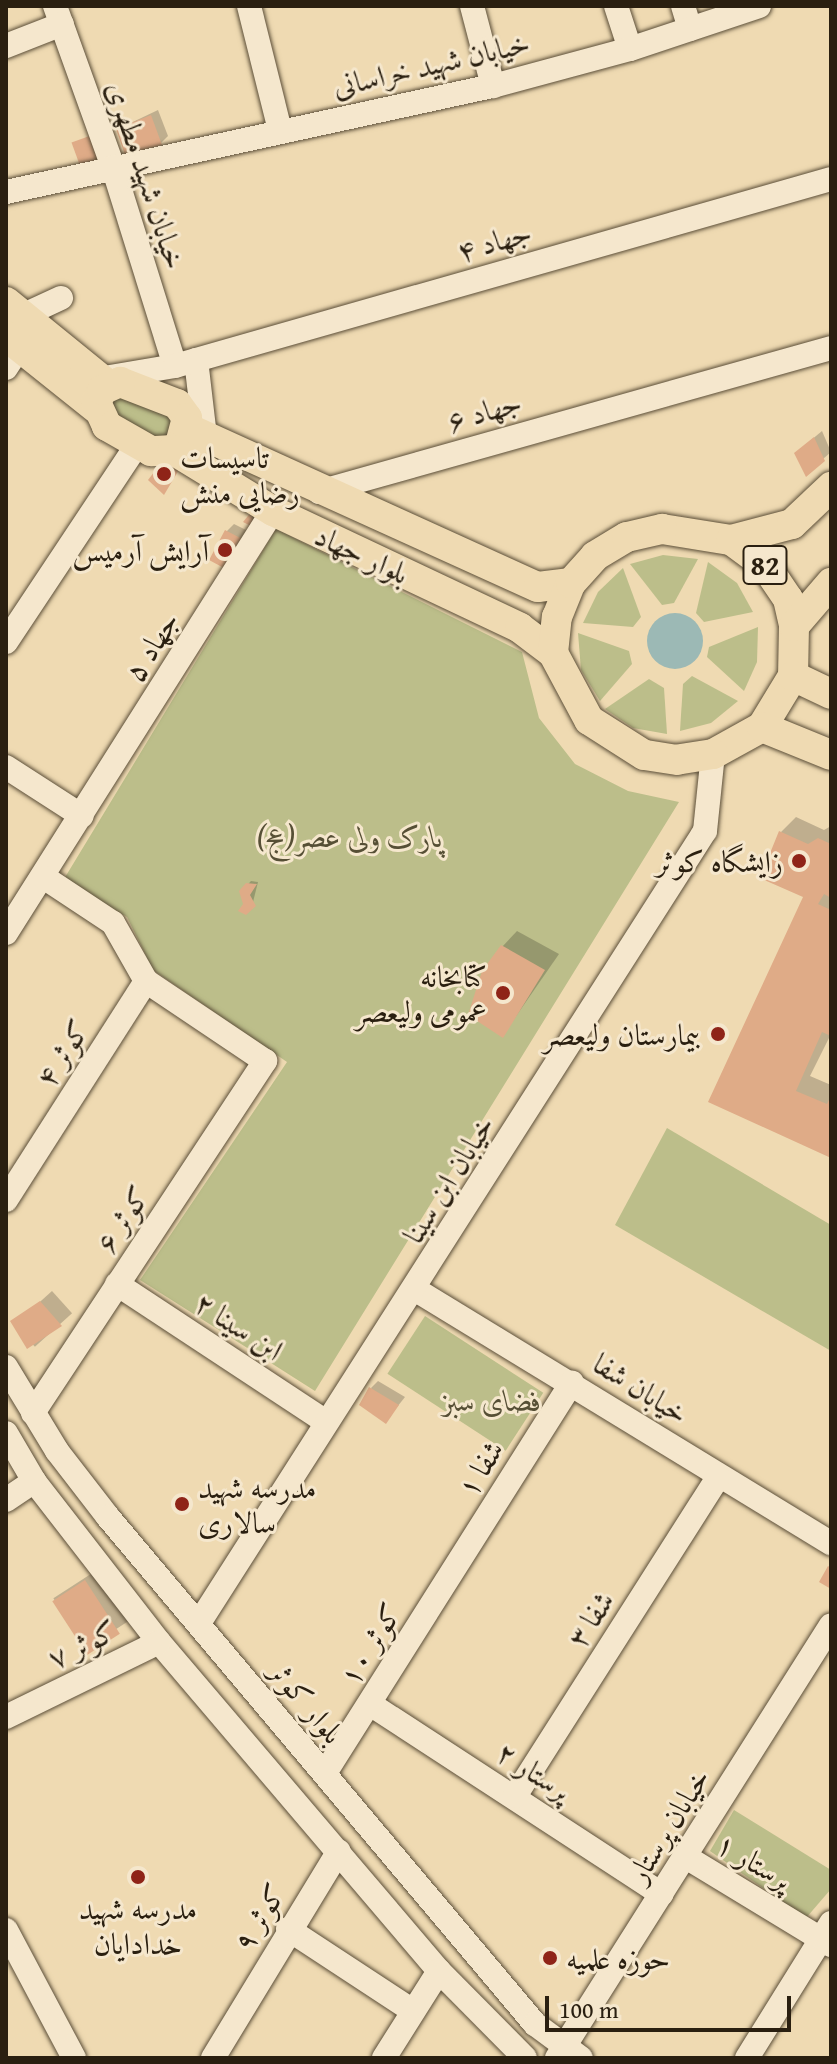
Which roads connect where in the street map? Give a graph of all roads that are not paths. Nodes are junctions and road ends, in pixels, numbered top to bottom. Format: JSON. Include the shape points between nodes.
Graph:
{"nodes":[{"id":1,"x":249,"y":6,"type":"edge"},
{"id":2,"x":472,"y":6,"type":"edge"},
{"id":3,"x":616,"y":6,"type":"edge"},
{"id":4,"x":759,"y":6,"type":"edge"},
{"id":5,"x":59,"y":15,"type":"edge"},
{"id":6,"x":686,"y":18,"type":"edge"},
{"id":7,"x":6,"y":46,"type":"edge"},
{"id":8,"x":630,"y":49,"type":"junction"},
{"id":9,"x":493,"y":86,"type":"junction"},
{"id":10,"x":280,"y":130,"type":"junction"},
{"id":11,"x":113,"y":167,"type":"junction"},
{"id":12,"x":831,"y":179,"type":"edge"},
{"id":13,"x":6,"y":192,"type":"edge"},
{"id":14,"x":61,"y":298,"type":"dead end"},
{"id":15,"x":11,"y":337,"type":"edge"},
{"id":16,"x":831,"y":348,"type":"edge"},
{"id":17,"x":186,"y":363,"type":"junction"},
{"id":18,"x":101,"y":390,"type":"junction"},
{"id":19,"x":188,"y":438,"type":"junction"},
{"id":20,"x":137,"y":445,"type":"junction"},
{"id":21,"x":831,"y":487,"type":"edge"},
{"id":22,"x":319,"y":492,"type":"junction"},
{"id":23,"x":273,"y":511,"type":"junction"},
{"id":24,"x":731,"y":540,"type":"junction"},
{"id":25,"x":571,"y":583,"type":"junction"},
{"id":26,"x":831,"y":583,"type":"edge"},
{"id":27,"x":794,"y":626,"type":"junction"},
{"id":28,"x":6,"y":642,"type":"edge"},
{"id":29,"x":553,"y":653,"type":"junction"},
{"id":30,"x":793,"y":676,"type":"junction"},
{"id":31,"x":831,"y":694,"type":"edge"},
{"id":32,"x":762,"y":727,"type":"junction"},
{"id":33,"x":713,"y":754,"type":"junction"},
{"id":34,"x":831,"y":755,"type":"edge"},
{"id":35,"x":6,"y":767,"type":"edge"},
{"id":36,"x":82,"y":816,"type":"junction"},
{"id":37,"x":45,"y":878,"type":"junction"},
{"id":38,"x":6,"y":933,"type":"edge"},
{"id":39,"x":146,"y":981,"type":"junction"},
{"id":40,"x":6,"y":1200,"type":"edge"},
{"id":41,"x":117,"y":1284,"type":"junction"},
{"id":42,"x":416,"y":1290,"type":"junction"},
{"id":43,"x":6,"y":1367,"type":"edge"},
{"id":44,"x":572,"y":1382,"type":"junction"},
{"id":45,"x":33,"y":1413,"type":"junction"},
{"id":46,"x":325,"y":1421,"type":"junction"},
{"id":47,"x":6,"y":1433,"type":"edge"},
{"id":48,"x":719,"y":1476,"type":"junction"},
{"id":49,"x":34,"y":1481,"type":"junction"},
{"id":50,"x":6,"y":1500,"type":"edge"},
{"id":51,"x":831,"y":1543,"type":"edge"},
{"id":52,"x":441,"y":1588,"type":"joint"},
{"id":53,"x":199,"y":1623,"type":"junction"},
{"id":54,"x":831,"y":1625,"type":"edge"},
{"id":55,"x":159,"y":1642,"type":"junction"},
{"id":56,"x":370,"y":1704,"type":"junction"},
{"id":57,"x":6,"y":1717,"type":"edge"},
{"id":58,"x":325,"y":1773,"type":"junction"},
{"id":59,"x":515,"y":1796,"type":"junction"},
{"id":60,"x":339,"y":1851,"type":"junction"},
{"id":61,"x":686,"y":1857,"type":"junction"},
{"id":62,"x":402,"y":1867,"type":"junction"},
{"id":63,"x":373,"y":1893,"type":"junction"},
{"id":64,"x":662,"y":1894,"type":"junction"},
{"id":65,"x":288,"y":1929,"type":"junction"},
{"id":66,"x":6,"y":1930,"type":"edge"},
{"id":67,"x":828,"y":1936,"type":"edge"},
{"id":68,"x":439,"y":1971,"type":"junction"},
{"id":69,"x":413,"y":2011,"type":"junction"},
{"id":70,"x":568,"y":2054,"type":"edge"},
{"id":71,"x":220,"y":2056,"type":"edge"},
{"id":72,"x":74,"y":2058,"type":"edge"},
{"id":73,"x":384,"y":2058,"type":"edge"},
{"id":74,"x":525,"y":2058,"type":"edge"},
{"id":75,"x":747,"y":2058,"type":"edge"}],
"edges":[{"from":1,"to":10,"type":"street"},
{"from":2,"to":9,"type":"street"},
{"from":3,"to":8,"type":"street"},
{"from":4,"to":6,"type":"street","name":"خیابان شهید خراسانی"},
{"from":5,"to":7,"type":"street"},
{"from":5,"to":11,"type":"street","name":"خیابان شهید مطهری"},
{"from":6,"to":8,"type":"street","name":"خیابان شهید خراسانی"},
{"from":8,"to":9,"type":"street","name":"خیابان شهید خراسانی"},
{"from":9,"to":10,"type":"street","name":"خیابان شهید خراسانی"},
{"from":10,"to":11,"type":"street","name":"خیابان شهید خراسانی"},
{"from":11,"to":13,"type":"street","name":"خیابان شهید خراسانی"},
{"from":11,"to":17,"type":"street","name":"خیابان شهید مطهری"},
{"from":12,"to":17,"type":"street","name":"جهاد ۴"},
{"from":14,"to":15,"type":"street"},
{"from":15,"to":18,"type":"main road"},
{"from":16,"to":22,"type":"street","name":"جهاد ۶"},
{"from":17,"to":18,"type":"street","name":"جهاد ۴"},
{"from":17,"to":19,"type":"street","name":"خیابان شهید مطهری"},
{"from":18,"to":19,"type":"main road","via":[[120,382],[159,394],[182,410]]},
{"from":18,"to":20,"type":"main road","via":[[107,426]]},
{"from":19,"to":20,"type":"main road"},
{"from":19,"to":22,"type":"main road","name":"بلوار جهاد"},
{"from":19,"to":23,"type":"main road","name":"بلوار جهاد"},
{"from":20,"to":28,"type":"street"},
{"from":21,"to":24,"type":"main road","number":"82","via":[[792,524]]},
{"from":22,"to":25,"type":"main road","name":"بلوار جهاد","via":[[538,587]]},
{"from":23,"to":29,"type":"main road","name":"بلوار جهاد","via":[[520,628]]},
{"from":23,"to":36,"type":"street","name":"جهاد ۵"},
{"from":24,"to":25,"type":"main road","number":"82","via":[[662,529],[627,537],[595,556]]},
{"from":24,"to":27,"type":"main road","number":"82","via":[[765,565],[788,599]]},
{"from":25,"to":29,"type":"main road","number":"82","via":[[557,617]]},
{"from":26,"to":27,"type":"main road","number":"82"},
{"from":27,"to":30,"type":"main road","number":"82"},
{"from":29,"to":33,"type":"main road","via":[[589,720],[611,739],[644,755],[677,760]]},
{"from":30,"to":31,"type":"main road"},
{"from":30,"to":32,"type":"main road"},
{"from":32,"to":33,"type":"main road"},
{"from":32,"to":34,"type":"main road"},
{"from":33,"to":42,"type":"street","name":"خیابان ابن سینا","via":[[705,831]]},
{"from":35,"to":36,"type":"street"},
{"from":36,"to":37,"type":"street","name":"جهاد ۵"},
{"from":37,"to":38,"type":"street","name":"جهاد ۵"},
{"from":37,"to":39,"type":"street","via":[[113,923]]},
{"from":39,"to":40,"type":"street","name":"کوثر ۴"},
{"from":39,"to":41,"type":"street","name":"کوثر ۶","via":[[265,1061]]},
{"from":41,"to":45,"type":"street","name":"کوثر ۶"},
{"from":41,"to":46,"type":"street","name":"ابن سینا ۲"},
{"from":42,"to":44,"type":"street","name":"خیابان شفا"},
{"from":42,"to":46,"type":"street","name":"خیابان ابن سینا"},
{"from":43,"to":45,"type":"street","name":"بلوار کوثر"},
{"from":44,"to":48,"type":"street","name":"خیابان شفا"},
{"from":44,"to":52,"type":"street","name":"شفا ۱"},
{"from":45,"to":53,"type":"street","name":"بلوار کوثر","via":[[99,1506]]},
{"from":46,"to":53,"type":"street","name":"خیابان ابن سینا"},
{"from":47,"to":49,"type":"street"},
{"from":48,"to":51,"type":"street","name":"خیابان شفا"},
{"from":48,"to":59,"type":"street","name":"شفا ۳"},
{"from":49,"to":50,"type":"street"},
{"from":49,"to":55,"type":"street"},
{"from":52,"to":56,"type":"street","name":"کوثر ۱۰"},
{"from":53,"to":58,"type":"street","name":"بلوار کوثر"},
{"from":54,"to":61,"type":"street","name":"خیابان پرستار"},
{"from":55,"to":57,"type":"street","name":"کوثر ۷"},
{"from":55,"to":60,"type":"street"},
{"from":56,"to":58,"type":"street","name":"کوثر ۱۰"},
{"from":56,"to":59,"type":"street","name":"پرستار ۲"},
{"from":58,"to":62,"type":"street","name":"بلوار کوثر"},
{"from":59,"to":64,"type":"street","name":"پرستار ۲"},
{"from":60,"to":63,"type":"street"},
{"from":60,"to":65,"type":"street","name":"کوثر ۹"},
{"from":61,"to":64,"type":"street","name":"خیابان پرستار"},
{"from":61,"to":67,"type":"street","name":"پرستار ۱"},
{"from":62,"to":63,"type":"street"},
{"from":62,"to":70,"type":"street","name":"بلوار کوثر","via":[[535,2024]]},
{"from":63,"to":68,"type":"street"},
{"from":64,"to":70,"type":"street","name":"خیابان پرستار"},
{"from":65,"to":69,"type":"street"},
{"from":65,"to":71,"type":"street","name":"کوثر ۹","via":[[234,2017]]},
{"from":66,"to":72,"type":"street"},
{"from":67,"to":75,"type":"street"},
{"from":68,"to":69,"type":"street"},
{"from":68,"to":74,"type":"street"},
{"from":69,"to":73,"type":"street"}]}
